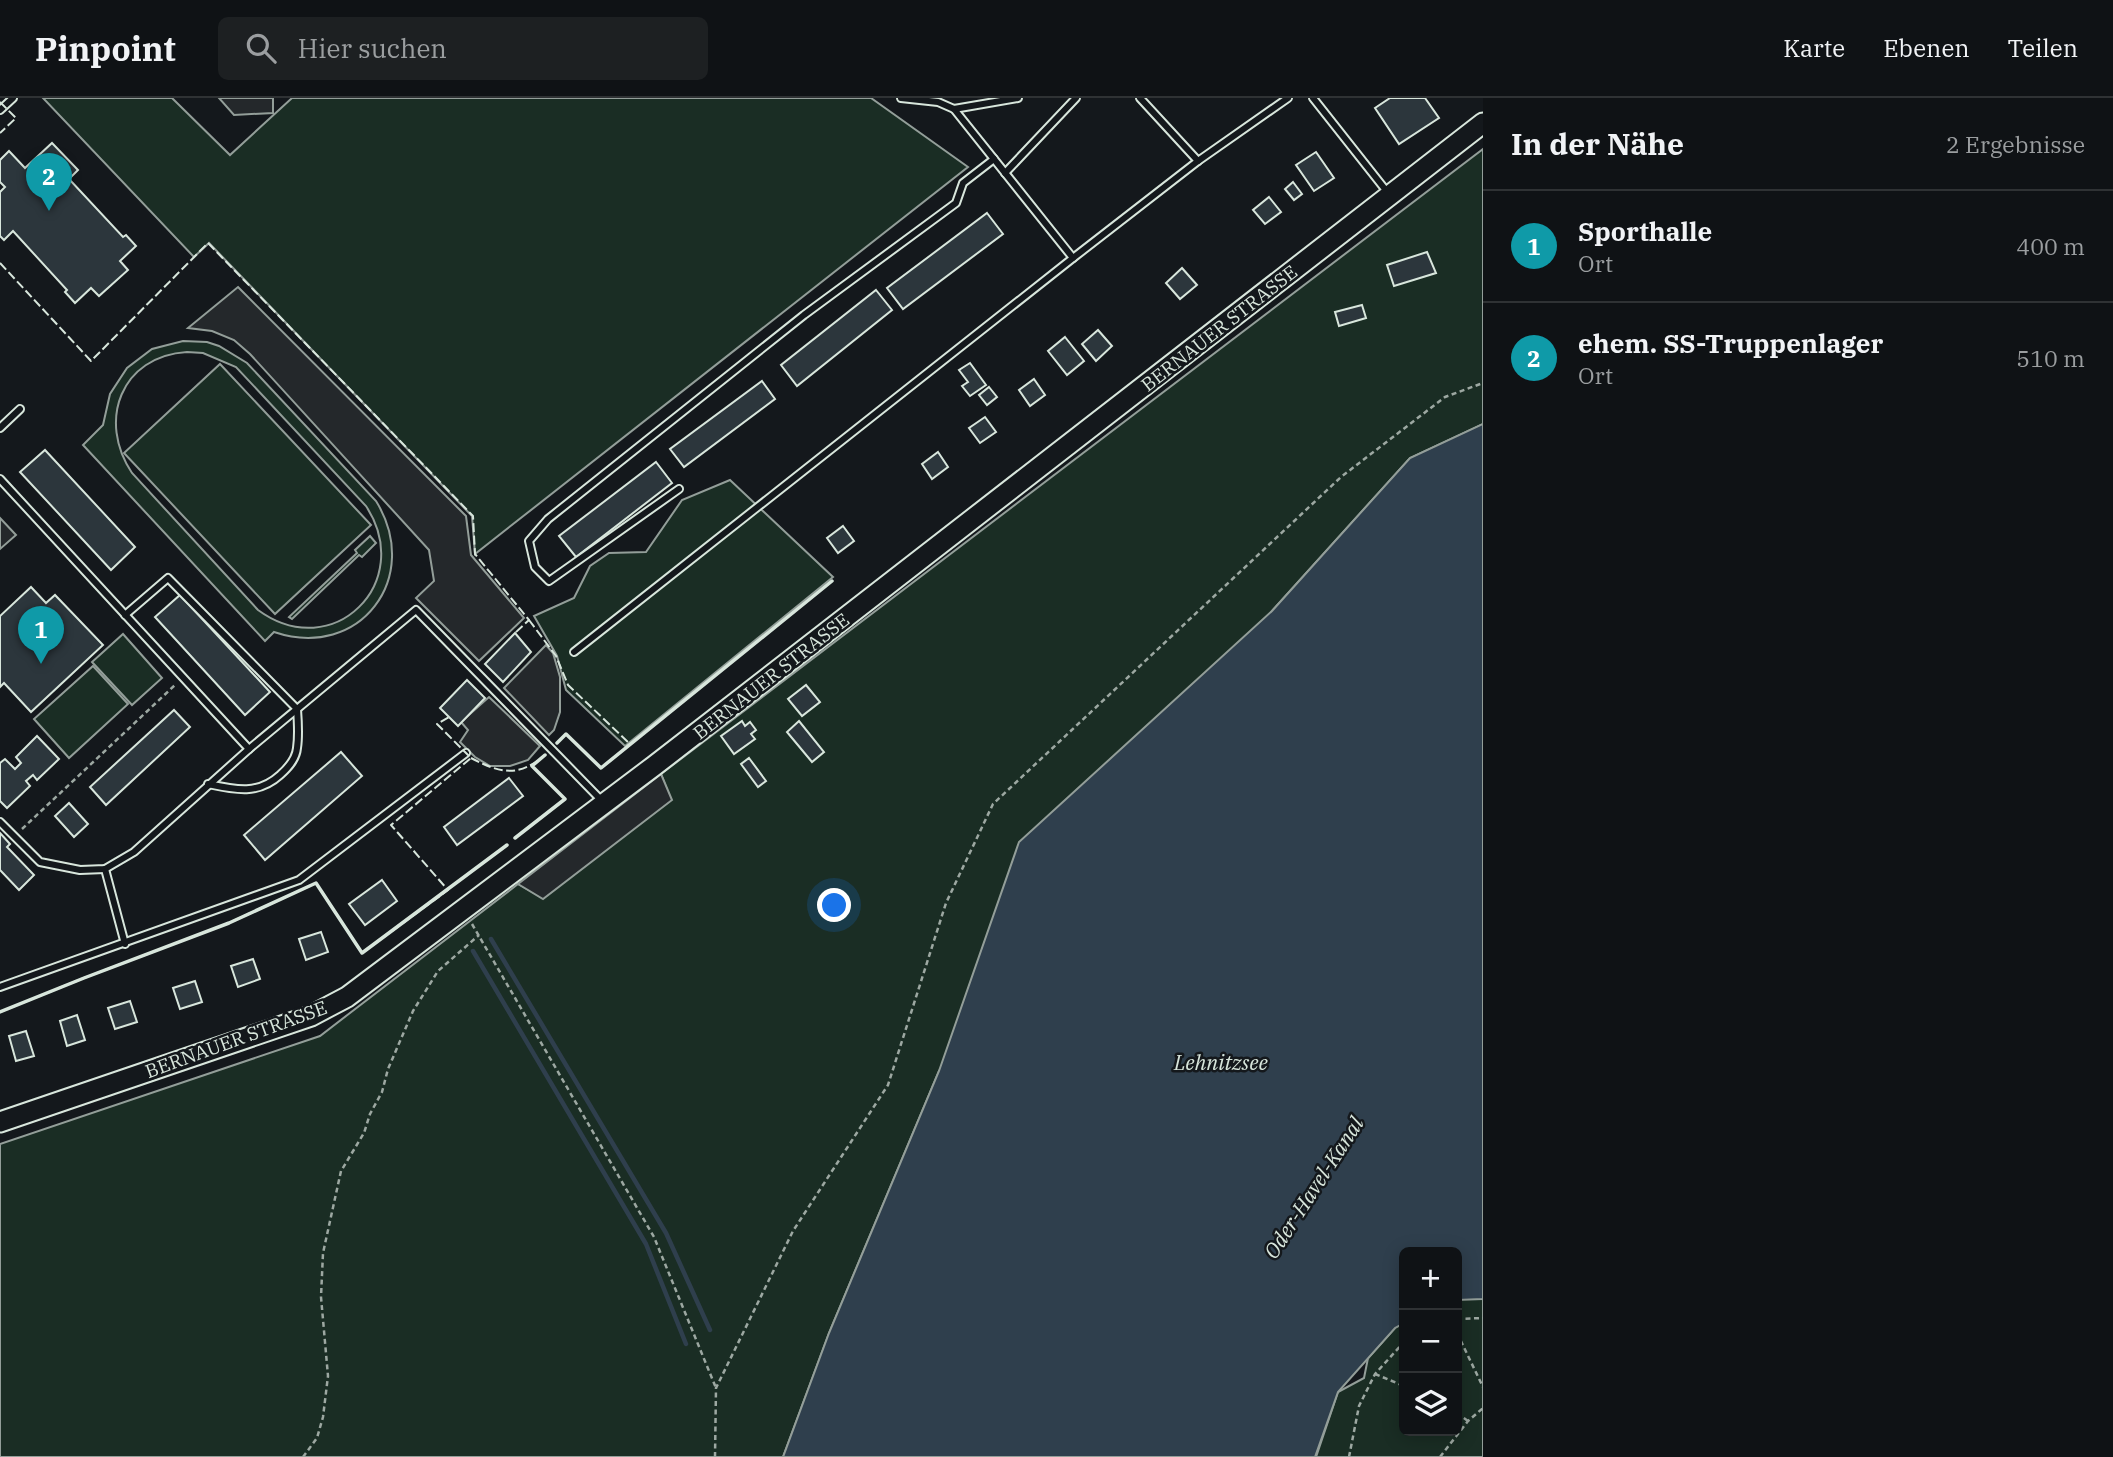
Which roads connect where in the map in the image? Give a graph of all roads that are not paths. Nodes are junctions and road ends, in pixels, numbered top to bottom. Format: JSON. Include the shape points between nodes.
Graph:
{"nodes":[{"id":1,"x":13,"y":98,"type":"edge"},
{"id":2,"x":901,"y":98,"type":"edge"},
{"id":3,"x":1018,"y":98,"type":"edge"},
{"id":4,"x":1076,"y":98,"type":"edge"},
{"id":5,"x":1140,"y":98,"type":"edge"},
{"id":6,"x":1288,"y":98,"type":"edge"},
{"id":7,"x":1312,"y":98,"type":"edge"},
{"id":8,"x":954,"y":109,"type":"junction"},
{"id":9,"x":0,"y":110,"type":"edge"},
{"id":10,"x":1483,"y":123,"type":"edge"},
{"id":11,"x":994,"y":159,"type":"junction"},
{"id":12,"x":1198,"y":161,"type":"junction"},
{"id":13,"x":1005,"y":173,"type":"junction"},
{"id":14,"x":1389,"y":194,"type":"junction"},
{"id":15,"x":1073,"y":258,"type":"junction"},
{"id":16,"x":20,"y":409,"type":"dead end"},
{"id":17,"x":0,"y":428,"type":"edge"},
{"id":18,"x":0,"y":479,"type":"edge"},
{"id":19,"x":679,"y":489,"type":"dead end"},
{"id":20,"x":125,"y":615,"type":"junction"},
{"id":21,"x":573,"y":652,"type":"dead end"},
{"id":22,"x":297,"y":709,"type":"junction"},
{"id":23,"x":249,"y":749,"type":"junction"},
{"id":24,"x":466,"y":753,"type":"dead end"},
{"id":25,"x":208,"y":784,"type":"junction"},
{"id":26,"x":605,"y":803,"type":"junction"},
{"id":27,"x":0,"y":822,"type":"edge"},
{"id":28,"x":105,"y":869,"type":"junction"},
{"id":29,"x":125,"y":944,"type":"junction"},
{"id":30,"x":0,"y":987,"type":"edge"},
{"id":31,"x":0,"y":1122,"type":"edge"}],
"edges":[{"from":1,"to":9,"type":"lane"},
{"from":2,"to":8,"type":"lane","via":[[938,102]]},
{"from":3,"to":8,"type":"lane"},
{"from":4,"to":13,"type":"lane"},
{"from":5,"to":12,"type":"lane"},
{"from":6,"to":12,"type":"lane"},
{"from":7,"to":14,"type":"lane"},
{"from":8,"to":11,"type":"lane"},
{"from":10,"to":14,"type":"main road","name":"BERNAUER STRASSE"},
{"from":11,"to":13,"type":"lane"},
{"from":11,"to":19,"type":"lane","via":[[963,183],[956,204],[804,315],[548,519],[529,541],[535,567],[549,581]]},
{"from":12,"to":15,"type":"lane"},
{"from":13,"to":15,"type":"lane"},
{"from":14,"to":26,"type":"main road","name":"BERNAUER STRASSE"},
{"from":15,"to":21,"type":"lane"},
{"from":16,"to":17,"type":"lane"},
{"from":18,"to":20,"type":"lane"},
{"from":20,"to":22,"type":"lane","via":[[168,578]]},
{"from":20,"to":23,"type":"lane"},
{"from":22,"to":23,"type":"lane"},
{"from":22,"to":25,"type":"lane","via":[[297,750],[290,766],[271,783],[255,790]]},
{"from":22,"to":26,"type":"lane","via":[[416,610]]},
{"from":23,"to":25,"type":"lane"},
{"from":24,"to":29,"type":"lane","via":[[299,880]]},
{"from":25,"to":28,"type":"lane","via":[[134,852]]},
{"from":26,"to":31,"type":"main road","name":"BERNAUER STRASSE","via":[[347,998],[311,1016]]},
{"from":27,"to":28,"type":"lane","via":[[40,862],[80,870]]},
{"from":28,"to":29,"type":"lane"},
{"from":29,"to":30,"type":"lane"}]}
